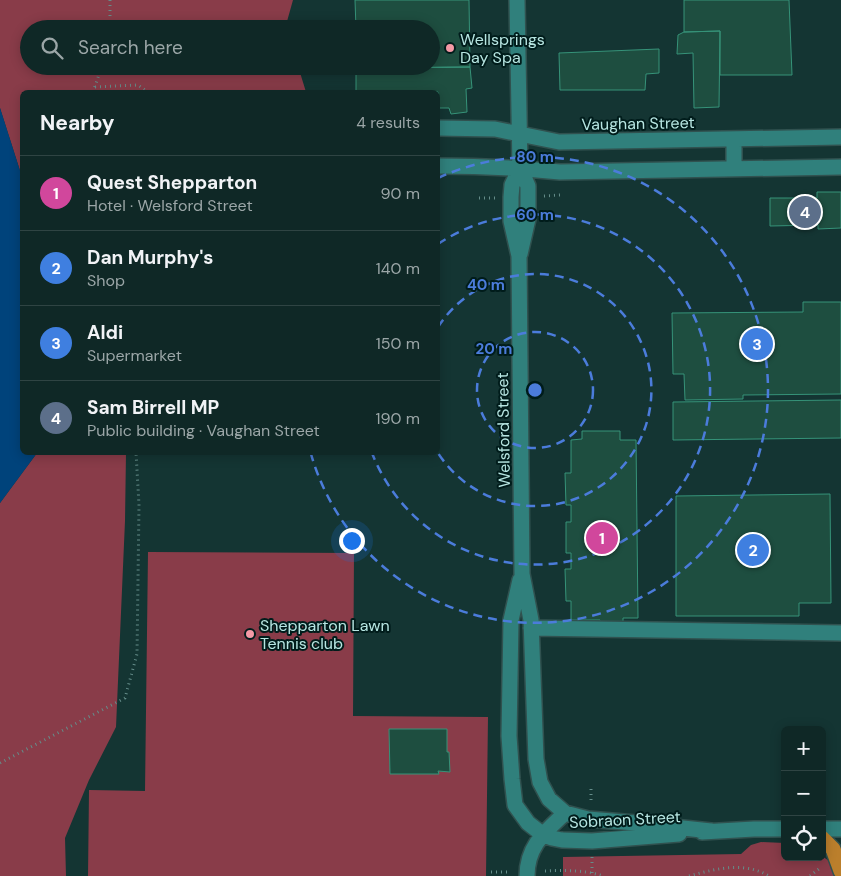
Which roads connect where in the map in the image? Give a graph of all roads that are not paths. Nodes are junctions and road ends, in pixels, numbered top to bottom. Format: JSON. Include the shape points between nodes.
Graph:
{"nodes":[{"id":1,"x":517,"y":0,"type":"edge"},
{"id":2,"x":440,"y":128,"type":"edge"},
{"id":3,"x":520,"y":134,"type":"junction"},
{"id":4,"x":841,"y":137,"type":"edge"},
{"id":5,"x":734,"y":139,"type":"junction"},
{"id":6,"x":440,"y":166,"type":"edge"},
{"id":7,"x":841,"y":167,"type":"edge"},
{"id":8,"x":520,"y":168,"type":"junction"},
{"id":9,"x":734,"y":169,"type":"junction"},
{"id":10,"x":522,"y":574,"type":"junction"},
{"id":11,"x":531,"y":628,"type":"junction"},
{"id":12,"x":841,"y":633,"type":"edge"},
{"id":13,"x":565,"y":813,"type":"junction"},
{"id":14,"x":781,"y":829,"type":"edge"},
{"id":15,"x":826,"y":829,"type":"edge"},
{"id":16,"x":841,"y":829,"type":"edge"},
{"id":17,"x":710,"y":831,"type":"junction"},
{"id":18,"x":542,"y":834,"type":"junction"},
{"id":19,"x":826,"y":842,"type":"edge"},
{"id":20,"x":841,"y":871,"type":"edge"},
{"id":21,"x":528,"y":874,"type":"edge"}],
"edges":[{"from":1,"to":3,"type":"street","name":"Welsford Street"},
{"from":2,"to":3,"type":"street","name":"Vaughan Street","via":[[495,129]]},
{"from":3,"to":5,"type":"street","name":"Vaughan Street","via":[[559,142]]},
{"from":3,"to":8,"type":"street","name":"Welsford Street"},
{"from":4,"to":5,"type":"street","name":"Vaughan Street"},
{"from":5,"to":9,"type":"street"},
{"from":6,"to":8,"type":"street"},
{"from":7,"to":9,"type":"street"},
{"from":8,"to":9,"type":"street","via":[[560,172]]},
{"from":8,"to":10,"type":"street","name":"Welsford Street","via":[[512,185],[511,221],[519,256]]},
{"from":10,"to":11,"type":"street","name":"Welsford Street"},
{"from":10,"to":18,"type":"street","name":"Welsford Street","via":[[511,620],[509,736],[512,778],[515,805],[528,823]]},
{"from":11,"to":12,"type":"street"},
{"from":11,"to":13,"type":"street","name":"Welsford Street","via":[[536,759],[540,782],[549,799]]},
{"from":13,"to":17,"type":"street","name":"Sobraon Street","via":[[588,820]]},
{"from":13,"to":18,"type":"street"},
{"from":14,"to":17,"type":"street","name":"Sobraon Street"},
{"from":15,"to":16,"type":"street"},
{"from":17,"to":18,"type":"street","name":"Sobraon Street","via":[[592,841],[562,840]]},
{"from":18,"to":21,"type":"street","via":[[532,851]]},
{"from":19,"to":20,"type":"highway","via":[[833,850]]}]}
